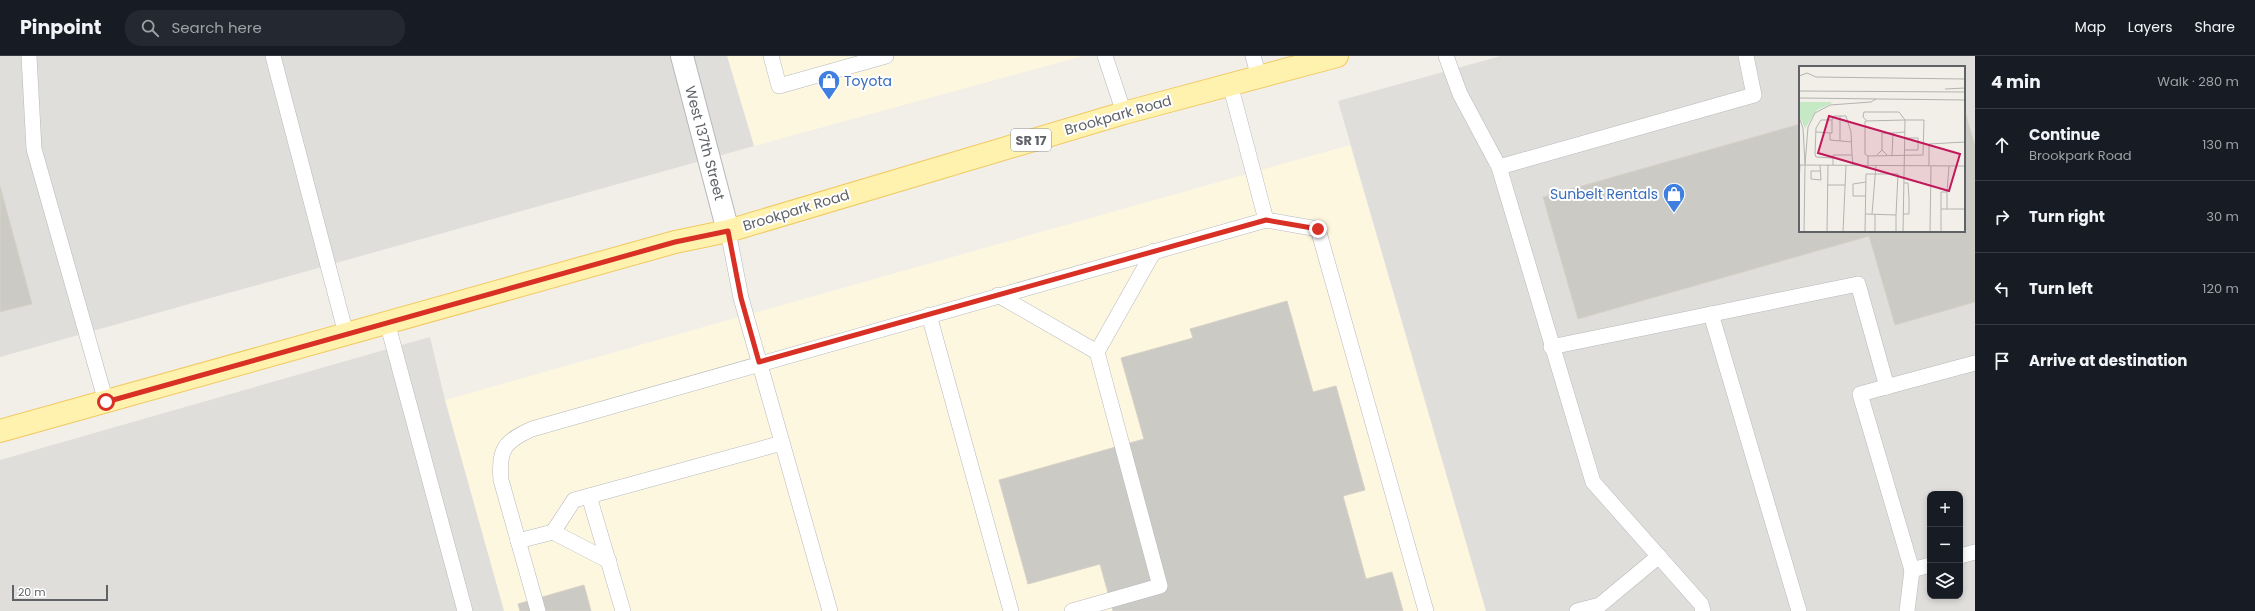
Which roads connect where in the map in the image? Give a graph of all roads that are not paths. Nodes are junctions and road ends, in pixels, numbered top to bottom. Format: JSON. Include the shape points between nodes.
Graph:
{"nodes":[{"id":1,"x":29,"y":56,"type":"edge"},
{"id":2,"x":273,"y":56,"type":"edge"},
{"id":3,"x":682,"y":56,"type":"edge"},
{"id":4,"x":771,"y":56,"type":"edge"},
{"id":5,"x":886,"y":56,"type":"edge"},
{"id":6,"x":1105,"y":56,"type":"edge"},
{"id":7,"x":1254,"y":56,"type":"edge"},
{"id":8,"x":1337,"y":56,"type":"edge"},
{"id":9,"x":1446,"y":56,"type":"edge"},
{"id":10,"x":1746,"y":56,"type":"edge"},
{"id":11,"x":1259,"y":77,"type":"junction"},
{"id":12,"x":1230,"y":84,"type":"junction"},
{"id":13,"x":1124,"y":113,"type":"junction"},
{"id":14,"x":1499,"y":167,"type":"junction"},
{"id":15,"x":1266,"y":220,"type":"junction"},
{"id":16,"x":728,"y":231,"type":"junction"},
{"id":17,"x":1154,"y":251,"type":"junction"},
{"id":18,"x":998,"y":295,"type":"junction"},
{"id":19,"x":1711,"y":314,"type":"junction"},
{"id":20,"x":929,"y":315,"type":"junction"},
{"id":21,"x":387,"y":322,"type":"junction"},
{"id":22,"x":346,"y":334,"type":"junction"},
{"id":23,"x":1551,"y":347,"type":"junction"},
{"id":24,"x":1097,"y":352,"type":"junction"},
{"id":25,"x":759,"y":362,"type":"junction"},
{"id":26,"x":1975,"y":363,"type":"edge"},
{"id":27,"x":1887,"y":387,"type":"junction"},
{"id":28,"x":106,"y":402,"type":"junction"},
{"id":29,"x":0,"y":431,"type":"edge"},
{"id":30,"x":782,"y":443,"type":"junction"},
{"id":31,"x":589,"y":496,"type":"junction"},
{"id":32,"x":553,"y":532,"type":"junction"},
{"id":33,"x":518,"y":541,"type":"junction"},
{"id":34,"x":1975,"y":552,"type":"edge"},
{"id":35,"x":1963,"y":555,"type":"edge"},
{"id":36,"x":1658,"y":556,"type":"junction"},
{"id":37,"x":609,"y":562,"type":"junction"},
{"id":38,"x":1927,"y":566,"type":"edge"},
{"id":39,"x":1912,"y":570,"type":"junction"},
{"id":40,"x":825,"y":610,"type":"edge"},
{"id":41,"x":465,"y":611,"type":"edge"},
{"id":42,"x":538,"y":611,"type":"edge"},
{"id":43,"x":623,"y":611,"type":"edge"},
{"id":44,"x":1011,"y":611,"type":"edge"},
{"id":45,"x":1072,"y":611,"type":"edge"},
{"id":46,"x":1426,"y":611,"type":"edge"},
{"id":47,"x":1578,"y":611,"type":"edge"},
{"id":48,"x":1703,"y":611,"type":"edge"},
{"id":49,"x":1799,"y":611,"type":"edge"},
{"id":50,"x":1907,"y":611,"type":"edge"}],
"edges":[{"from":1,"to":28,"type":"lane","via":[[34,149]]},
{"from":2,"to":22,"type":"lane"},
{"from":3,"to":16,"type":"street","name":"West 137th Street"},
{"from":4,"to":5,"type":"lane","via":[[779,86]]},
{"from":6,"to":13,"type":"lane"},
{"from":7,"to":11,"type":"lane"},
{"from":8,"to":11,"type":"main road","name":"Brookpark Road","number":"SR 17"},
{"from":9,"to":14,"type":"lane","via":[[1460,94]]},
{"from":10,"to":14,"type":"lane","via":[[1754,95]]},
{"from":11,"to":12,"type":"main road","name":"Brookpark Road","number":"SR 17"},
{"from":12,"to":13,"type":"main road","name":"Brookpark Road","number":"SR 17"},
{"from":12,"to":15,"type":"lane"},
{"from":13,"to":16,"type":"main road","name":"Brookpark Road","number":"SR 17"},
{"from":14,"to":23,"type":"lane"},
{"from":15,"to":17,"type":"lane"},
{"from":15,"to":46,"type":"lane","via":[[1318,229]]},
{"from":16,"to":21,"type":"main road","name":"Brookpark Road","number":"SR 17","via":[[675,242]]},
{"from":16,"to":25,"type":"lane","via":[[741,298]]},
{"from":17,"to":18,"type":"lane"},
{"from":17,"to":24,"type":"lane"},
{"from":18,"to":20,"type":"lane"},
{"from":18,"to":24,"type":"lane"},
{"from":19,"to":23,"type":"lane"},
{"from":19,"to":27,"type":"lane","via":[[1858,284]]},
{"from":19,"to":49,"type":"lane"},
{"from":20,"to":25,"type":"lane"},
{"from":20,"to":44,"type":"lane"},
{"from":21,"to":22,"type":"main road","name":"Brookpark Road","number":"SR 17"},
{"from":21,"to":41,"type":"lane"},
{"from":22,"to":28,"type":"main road","name":"Brookpark Road","number":"SR 17"},
{"from":23,"to":36,"type":"lane","via":[[1593,482]]},
{"from":24,"to":45,"type":"lane","via":[[1160,586]]},
{"from":25,"to":30,"type":"lane"},
{"from":25,"to":33,"type":"lane","via":[[554,422],[516,436],[504,448],[499,461],[501,480]]},
{"from":26,"to":27,"type":"lane"},
{"from":27,"to":39,"type":"lane","via":[[1860,394]]},
{"from":28,"to":29,"type":"main road","name":"Brookpark Road","number":"SR 17"},
{"from":30,"to":31,"type":"lane"},
{"from":30,"to":40,"type":"lane"},
{"from":31,"to":32,"type":"lane","via":[[574,500]]},
{"from":31,"to":37,"type":"lane"},
{"from":32,"to":33,"type":"lane"},
{"from":32,"to":37,"type":"lane"},
{"from":33,"to":42,"type":"lane"},
{"from":34,"to":35,"type":"lane"},
{"from":36,"to":47,"type":"lane","via":[[1600,605]]},
{"from":36,"to":48,"type":"lane","via":[[1701,604]]},
{"from":37,"to":43,"type":"lane"},
{"from":38,"to":39,"type":"lane"},
{"from":39,"to":50,"type":"lane"}]}
